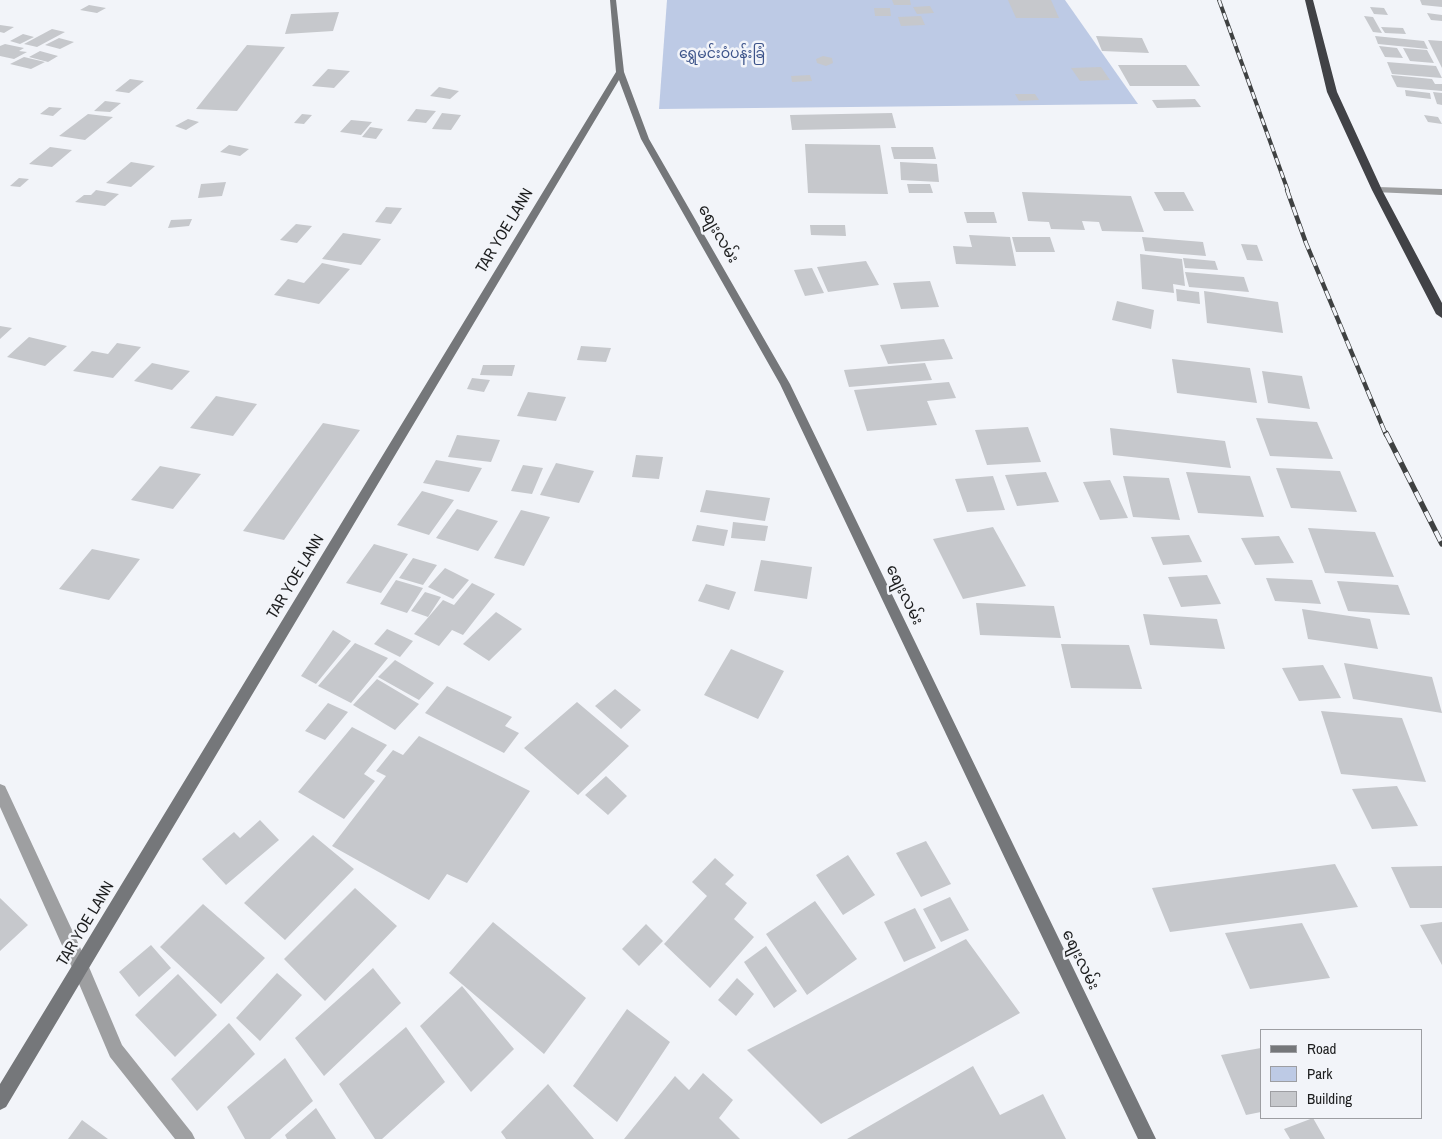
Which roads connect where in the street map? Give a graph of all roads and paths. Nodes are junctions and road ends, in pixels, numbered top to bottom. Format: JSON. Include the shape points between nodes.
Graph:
{"nodes":[{"id":1,"x":613,"y":0,"type":"edge"},
{"id":2,"x":1309,"y":0,"type":"edge"},
{"id":3,"x":620,"y":72,"type":"junction"},
{"id":4,"x":1376,"y":190,"type":"junction"},
{"id":5,"x":1440,"y":194,"type":"edge"},
{"id":6,"x":1442,"y":314,"type":"edge"},
{"id":7,"x":0,"y":790,"type":"edge"},
{"id":8,"x":80,"y":966,"type":"junction"},
{"id":9,"x":0,"y":1101,"type":"edge"},
{"id":10,"x":186,"y":1139,"type":"edge"},
{"id":11,"x":1148,"y":1139,"type":"edge"}],
"edges":[{"from":1,"to":3,"type":"main road","name":"စျေးလမ်း"},
{"from":2,"to":4,"type":"highway","via":[[1332,92]]},
{"from":3,"to":8,"type":"main road","name":"TAR YOE LANN"},
{"from":3,"to":11,"type":"main road","name":"စျေးလမ်း","via":[[645,139],[785,384]]},
{"from":4,"to":5,"type":"street"},
{"from":4,"to":6,"type":"highway"},
{"from":7,"to":8,"type":"street"},
{"from":8,"to":9,"type":"main road","name":"TAR YOE LANN"},
{"from":8,"to":10,"type":"street","via":[[116,1051]]}]}
